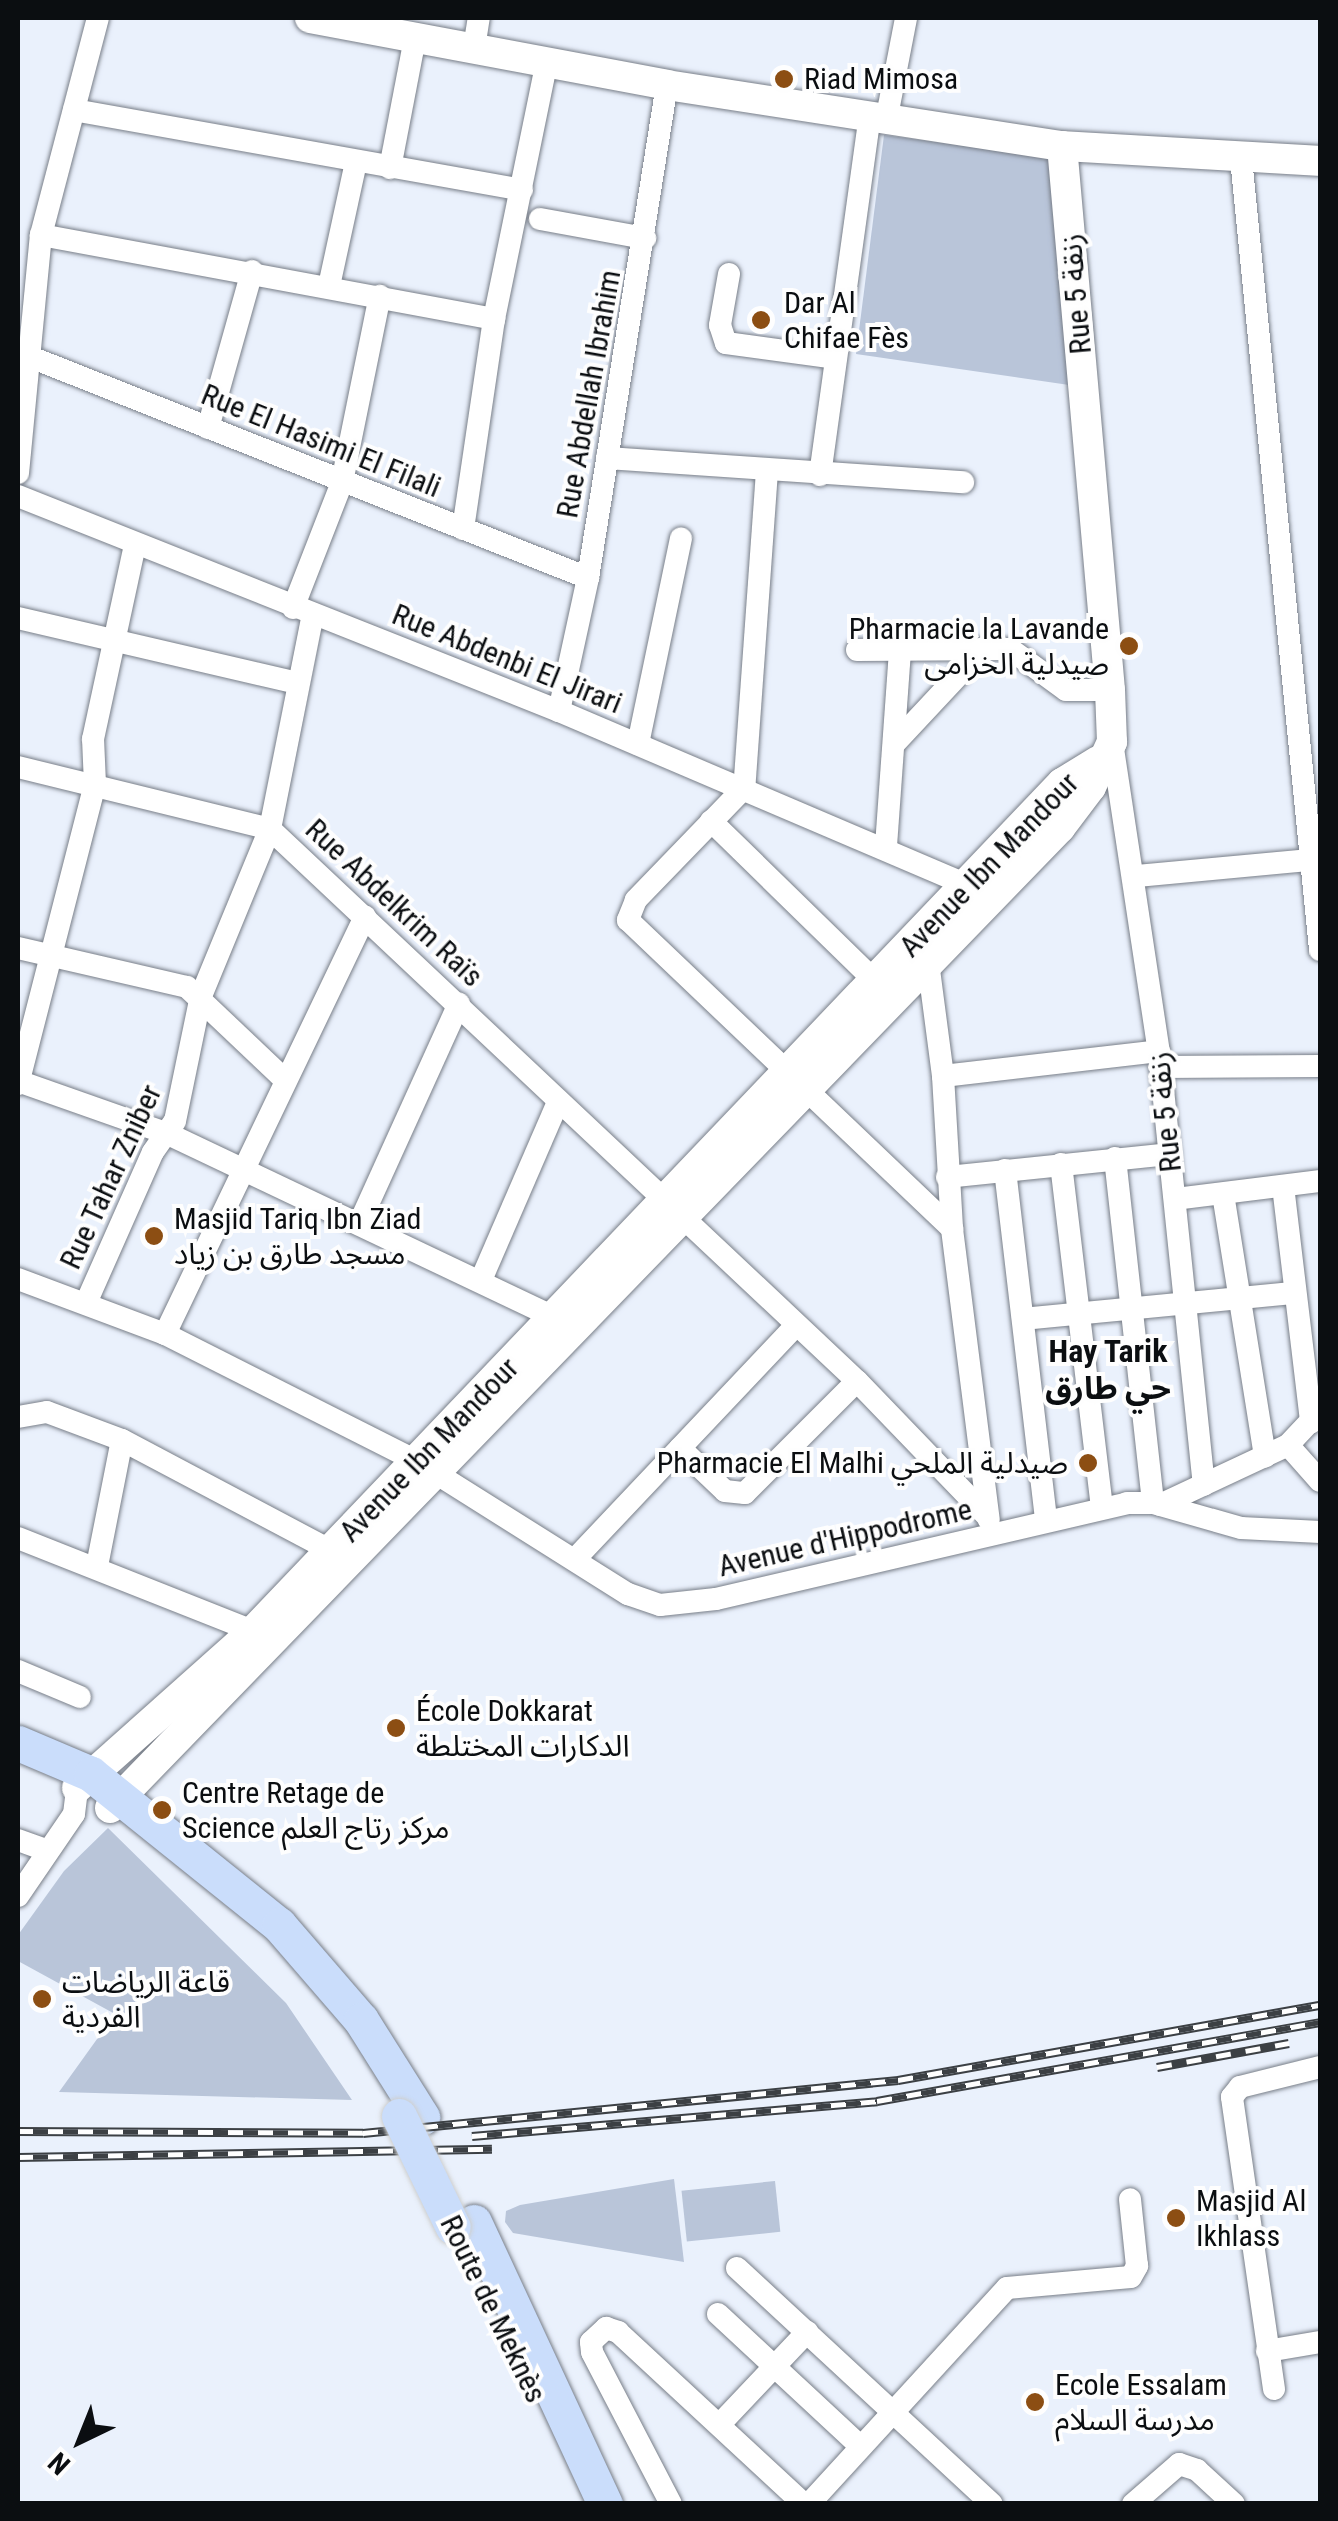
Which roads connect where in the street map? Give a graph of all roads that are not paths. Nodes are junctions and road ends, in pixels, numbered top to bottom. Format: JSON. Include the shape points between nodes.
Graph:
{"nodes":[{"id":1,"x":98,"y":18,"type":"edge"},
{"id":2,"x":310,"y":18,"type":"edge"},
{"id":3,"x":906,"y":18,"type":"edge"},
{"id":4,"x":353,"y":22,"type":"edge"},
{"id":5,"x":476,"y":33,"type":"edge"},
{"id":6,"x":415,"y":38,"type":"junction"},
{"id":7,"x":547,"y":62,"type":"junction"},
{"id":8,"x":668,"y":85,"type":"junction"},
{"id":9,"x":74,"y":110,"type":"junction"},
{"id":10,"x":878,"y":114,"type":"junction"},
{"id":11,"x":1062,"y":146,"type":"junction"},
{"id":12,"x":1241,"y":158,"type":"junction"},
{"id":13,"x":1320,"y":161,"type":"edge"},
{"id":14,"x":356,"y":162,"type":"junction"},
{"id":15,"x":390,"y":168,"type":"junction"},
{"id":16,"x":522,"y":190,"type":"junction"},
{"id":17,"x":540,"y":219,"type":"dead end"},
{"id":18,"x":41,"y":234,"type":"junction"},
{"id":19,"x":644,"y":238,"type":"junction"},
{"id":20,"x":252,"y":271,"type":"junction"},
{"id":21,"x":729,"y":274,"type":"dead end"},
{"id":22,"x":330,"y":286,"type":"junction"},
{"id":23,"x":380,"y":296,"type":"junction"},
{"id":24,"x":494,"y":319,"type":"junction"},
{"id":25,"x":33,"y":358,"type":"junction"},
{"id":26,"x":835,"y":358,"type":"junction"},
{"id":27,"x":208,"y":428,"type":"junction"},
{"id":28,"x":608,"y":458,"type":"junction"},
{"id":29,"x":767,"y":471,"type":"junction"},
{"id":30,"x":18,"y":473,"type":"edge"},
{"id":31,"x":820,"y":475,"type":"junction"},
{"id":32,"x":342,"y":482,"type":"junction"},
{"id":33,"x":963,"y":482,"type":"dead end"},
{"id":34,"x":18,"y":496,"type":"edge"},
{"id":35,"x":463,"y":529,"type":"junction"},
{"id":36,"x":681,"y":538,"type":"dead end"},
{"id":37,"x":134,"y":545,"type":"junction"},
{"id":38,"x":588,"y":578,"type":"junction"},
{"id":39,"x":303,"y":611,"type":"junction"},
{"id":40,"x":18,"y":618,"type":"edge"},
{"id":41,"x":115,"y":640,"type":"junction"},
{"id":42,"x":984,"y":648,"type":"junction"},
{"id":43,"x":856,"y":650,"type":"dead end"},
{"id":44,"x":900,"y":650,"type":"junction"},
{"id":45,"x":298,"y":683,"type":"junction"},
{"id":46,"x":1110,"y":690,"type":"junction"},
{"id":47,"x":559,"y":711,"type":"junction"},
{"id":48,"x":894,"y":743,"type":"junction"},
{"id":49,"x":638,"y":744,"type":"junction"},
{"id":50,"x":1105,"y":752,"type":"junction"},
{"id":51,"x":18,"y":767,"type":"edge"},
{"id":52,"x":94,"y":784,"type":"junction"},
{"id":53,"x":744,"y":788,"type":"junction"},
{"id":54,"x":711,"y":820,"type":"junction"},
{"id":55,"x":270,"y":829,"type":"junction"},
{"id":56,"x":886,"y":846,"type":"junction"},
{"id":57,"x":1310,"y":860,"type":"junction"},
{"id":58,"x":1137,"y":876,"type":"junction"},
{"id":59,"x":970,"y":886,"type":"junction"},
{"id":60,"x":366,"y":916,"type":"junction"},
{"id":61,"x":18,"y":948,"type":"edge"},
{"id":62,"x":1320,"y":950,"type":"edge"},
{"id":63,"x":56,"y":952,"type":"junction"},
{"id":64,"x":928,"y":962,"type":"junction"},
{"id":65,"x":876,"y":982,"type":"junction"},
{"id":66,"x":201,"y":996,"type":"junction"},
{"id":67,"x":459,"y":1004,"type":"junction"},
{"id":68,"x":1160,"y":1059,"type":"junction"},
{"id":69,"x":1320,"y":1066,"type":"edge"},
{"id":70,"x":944,"y":1076,"type":"junction"},
{"id":71,"x":284,"y":1078,"type":"junction"},
{"id":72,"x":18,"y":1082,"type":"edge"},
{"id":73,"x":794,"y":1082,"type":"junction"},
{"id":74,"x":558,"y":1102,"type":"junction"},
{"id":75,"x":166,"y":1133,"type":"junction"},
{"id":76,"x":1170,"y":1154,"type":"junction"},
{"id":77,"x":1115,"y":1158,"type":"junction"},
{"id":78,"x":1061,"y":1164,"type":"junction"},
{"id":79,"x":244,"y":1170,"type":"junction"},
{"id":80,"x":1005,"y":1170,"type":"junction"},
{"id":81,"x":948,"y":1178,"type":"junction"},
{"id":82,"x":1320,"y":1180,"type":"edge"},
{"id":83,"x":1283,"y":1186,"type":"junction"},
{"id":84,"x":1223,"y":1194,"type":"junction"},
{"id":85,"x":1175,"y":1199,"type":"junction"},
{"id":86,"x":674,"y":1210,"type":"junction"},
{"id":87,"x":359,"y":1224,"type":"junction"},
{"id":88,"x":952,"y":1230,"type":"junction"},
{"id":89,"x":18,"y":1279,"type":"edge"},
{"id":90,"x":481,"y":1280,"type":"junction"},
{"id":91,"x":1292,"y":1293,"type":"junction"},
{"id":92,"x":1239,"y":1300,"type":"junction"},
{"id":93,"x":86,"y":1303,"type":"junction"},
{"id":94,"x":1187,"y":1304,"type":"junction"},
{"id":95,"x":1132,"y":1310,"type":"junction"},
{"id":96,"x":1079,"y":1314,"type":"junction"},
{"id":97,"x":556,"y":1318,"type":"junction"},
{"id":98,"x":1023,"y":1319,"type":"junction"},
{"id":99,"x":796,"y":1325,"type":"junction"},
{"id":100,"x":165,"y":1334,"type":"junction"},
{"id":101,"x":857,"y":1381,"type":"junction"},
{"id":102,"x":1316,"y":1416,"type":"edge"},
{"id":103,"x":18,"y":1417,"type":"edge"},
{"id":104,"x":122,"y":1440,"type":"junction"},
{"id":105,"x":1288,"y":1445,"type":"junction"},
{"id":106,"x":680,"y":1448,"type":"junction"},
{"id":107,"x":1265,"y":1457,"type":"junction"},
{"id":108,"x":428,"y":1468,"type":"junction"},
{"id":109,"x":1320,"y":1481,"type":"edge"},
{"id":110,"x":1204,"y":1485,"type":"junction"},
{"id":111,"x":1157,"y":1504,"type":"junction"},
{"id":112,"x":1102,"y":1507,"type":"junction"},
{"id":113,"x":1046,"y":1521,"type":"junction"},
{"id":114,"x":990,"y":1525,"type":"junction"},
{"id":115,"x":1320,"y":1532,"type":"edge"},
{"id":116,"x":18,"y":1538,"type":"edge"},
{"id":117,"x":332,"y":1551,"type":"junction"},
{"id":118,"x":576,"y":1558,"type":"junction"},
{"id":119,"x":97,"y":1566,"type":"junction"},
{"id":120,"x":253,"y":1631,"type":"junction"},
{"id":121,"x":18,"y":1671,"type":"edge"},
{"id":122,"x":80,"y":1697,"type":"dead end"},
{"id":123,"x":18,"y":1744,"type":"edge"},
{"id":124,"x":18,"y":1762,"type":"edge"},
{"id":125,"x":81,"y":1792,"type":"junction"},
{"id":126,"x":117,"y":1802,"type":"junction"},
{"id":127,"x":18,"y":1840,"type":"edge"},
{"id":128,"x":46,"y":1850,"type":"junction"},
{"id":129,"x":18,"y":1896,"type":"edge"},
{"id":130,"x":1320,"y":2067,"type":"edge"},
{"id":131,"x":1130,"y":2199,"type":"dead end"},
{"id":132,"x":464,"y":2224,"type":"junction"},
{"id":133,"x":737,"y":2268,"type":"dead end"},
{"id":134,"x":718,"y":2314,"type":"dead end"},
{"id":135,"x":807,"y":2332,"type":"junction"},
{"id":136,"x":1320,"y":2342,"type":"edge"},
{"id":137,"x":1267,"y":2351,"type":"junction"},
{"id":138,"x":776,"y":2367,"type":"junction"},
{"id":139,"x":1274,"y":2390,"type":"dead end"},
{"id":140,"x":893,"y":2412,"type":"junction"},
{"id":141,"x":720,"y":2424,"type":"junction"},
{"id":142,"x":861,"y":2447,"type":"junction"},
{"id":143,"x":585,"y":2504,"type":"edge"},
{"id":144,"x":605,"y":2504,"type":"edge"},
{"id":145,"x":670,"y":2504,"type":"edge"},
{"id":146,"x":806,"y":2504,"type":"edge"},
{"id":147,"x":992,"y":2504,"type":"edge"},
{"id":148,"x":1133,"y":2504,"type":"edge"},
{"id":149,"x":1234,"y":2504,"type":"edge"}],
"edges":[{"from":1,"to":9,"type":"street"},
{"from":2,"to":4,"type":"street"},
{"from":3,"to":10,"type":"street"},
{"from":4,"to":6,"type":"street"},
{"from":5,"to":6,"type":"street"},
{"from":5,"to":7,"type":"street"},
{"from":6,"to":15,"type":"street"},
{"from":7,"to":8,"type":"street"},
{"from":7,"to":16,"type":"street"},
{"from":8,"to":10,"type":"street"},
{"from":8,"to":19,"type":"street","name":"Rue Abdellah Ibrahim"},
{"from":9,"to":14,"type":"street"},
{"from":9,"to":18,"type":"street"},
{"from":10,"to":11,"type":"street"},
{"from":10,"to":26,"type":"street"},
{"from":11,"to":12,"type":"street"},
{"from":11,"to":46,"type":"street","name":"Rue 5 زنقة"},
{"from":12,"to":13,"type":"street"},
{"from":12,"to":57,"type":"street"},
{"from":14,"to":15,"type":"street"},
{"from":14,"to":22,"type":"street"},
{"from":15,"to":16,"type":"street"},
{"from":16,"to":24,"type":"street"},
{"from":17,"to":19,"type":"street"},
{"from":18,"to":20,"type":"street"},
{"from":18,"to":25,"type":"street"},
{"from":19,"to":28,"type":"street","name":"Rue Abdellah Ibrahim"},
{"from":20,"to":22,"type":"street"},
{"from":20,"to":27,"type":"street"},
{"from":21,"to":26,"type":"street","via":[[720,325],[726,343]]},
{"from":22,"to":23,"type":"street"},
{"from":23,"to":24,"type":"street"},
{"from":23,"to":32,"type":"street","name":"Rue Tahar Zniber"},
{"from":24,"to":35,"type":"street"},
{"from":25,"to":27,"type":"street","name":"Rue El Hasimi El Filali"},
{"from":25,"to":30,"type":"street"},
{"from":26,"to":31,"type":"street"},
{"from":27,"to":32,"type":"street","name":"Rue El Hasimi El Filali"},
{"from":28,"to":29,"type":"street"},
{"from":28,"to":38,"type":"street","name":"Rue Abdellah Ibrahim"},
{"from":29,"to":31,"type":"street"},
{"from":29,"to":53,"type":"street"},
{"from":31,"to":33,"type":"street"},
{"from":32,"to":35,"type":"street","name":"Rue El Hasimi El Filali"},
{"from":32,"to":39,"type":"street","name":"Rue Tahar Zniber"},
{"from":34,"to":37,"type":"street","name":"Rue Abdenbi El Jirari"},
{"from":35,"to":38,"type":"street","name":"Rue El Hasimi El Filali"},
{"from":36,"to":49,"type":"street"},
{"from":37,"to":39,"type":"street","name":"Rue Abdenbi El Jirari"},
{"from":37,"to":41,"type":"street"},
{"from":38,"to":47,"type":"street","name":"Rue Abdellah Ibrahim"},
{"from":39,"to":45,"type":"street","name":"Rue Tahar Zniber"},
{"from":39,"to":47,"type":"street","name":"Rue Abdenbi El Jirari"},
{"from":40,"to":41,"type":"street"},
{"from":41,"to":45,"type":"street"},
{"from":41,"to":52,"type":"street","via":[[93,739]]},
{"from":42,"to":44,"type":"street"},
{"from":42,"to":46,"type":"street","via":[[1021,652],[1066,690]]},
{"from":42,"to":48,"type":"street"},
{"from":43,"to":44,"type":"street"},
{"from":44,"to":48,"type":"street"},
{"from":45,"to":55,"type":"street","name":"Rue Tahar Zniber"},
{"from":46,"to":50,"type":"street","name":"Rue 5 زنقة"},
{"from":47,"to":49,"type":"street","name":"Rue Abdenbi El Jirari"},
{"from":48,"to":56,"type":"street"},
{"from":49,"to":53,"type":"street","name":"Rue Abdenbi El Jirari"},
{"from":50,"to":58,"type":"street","name":"Rue 5 زنقة"},
{"from":50,"to":59,"type":"street","name":"Avenue Ibn Mandour","via":[[1074,772]]},
{"from":50,"to":64,"type":"street","name":"Avenue Ibn Mandour","via":[[1060,828]]},
{"from":51,"to":52,"type":"street","name":"Rue Abdelkrim Raïs"},
{"from":52,"to":55,"type":"street","name":"Rue Abdelkrim Raïs"},
{"from":52,"to":63,"type":"street"},
{"from":53,"to":54,"type":"street"},
{"from":53,"to":56,"type":"street","name":"Rue Abdenbi El Jirari"},
{"from":54,"to":65,"type":"street"},
{"from":54,"to":73,"type":"street","via":[[636,900],[629,926]]},
{"from":55,"to":60,"type":"street","name":"Rue Abdelkrim Raïs"},
{"from":55,"to":66,"type":"street","name":"Rue Tahar Zniber"},
{"from":56,"to":59,"type":"street","name":"Rue Abdenbi El Jirari"},
{"from":57,"to":58,"type":"street"},
{"from":57,"to":62,"type":"street"},
{"from":58,"to":68,"type":"street","name":"Rue 5 زنقة"},
{"from":59,"to":65,"type":"street","name":"Avenue Ibn Mandour"},
{"from":60,"to":67,"type":"street","name":"Rue Abdelkrim Raïs"},
{"from":60,"to":71,"type":"street"},
{"from":61,"to":63,"type":"street"},
{"from":63,"to":66,"type":"street"},
{"from":63,"to":72,"type":"street"},
{"from":64,"to":70,"type":"street"},
{"from":64,"to":73,"type":"street","name":"Avenue Ibn Mandour"},
{"from":65,"to":73,"type":"street","name":"Avenue Ibn Mandour"},
{"from":66,"to":71,"type":"street"},
{"from":66,"to":75,"type":"street","name":"Rue Tahar Zniber","via":[[187,1080]]},
{"from":67,"to":74,"type":"street","name":"Rue Abdelkrim Raïs"},
{"from":67,"to":87,"type":"street"},
{"from":68,"to":69,"type":"street"},
{"from":68,"to":70,"type":"street"},
{"from":68,"to":76,"type":"street","name":"Rue 5 زنقة"},
{"from":70,"to":81,"type":"street"},
{"from":71,"to":79,"type":"street"},
{"from":72,"to":75,"type":"street"},
{"from":73,"to":86,"type":"street","name":"Avenue Ibn Mandour"},
{"from":73,"to":88,"type":"street"},
{"from":74,"to":86,"type":"street","name":"Rue Abdelkrim Raïs"},
{"from":74,"to":90,"type":"street"},
{"from":75,"to":79,"type":"street"},
{"from":75,"to":93,"type":"street","name":"Rue Tahar Zniber"},
{"from":76,"to":77,"type":"street"},
{"from":76,"to":85,"type":"street","name":"Rue 5 زنقة"},
{"from":77,"to":78,"type":"street"},
{"from":77,"to":95,"type":"street"},
{"from":78,"to":80,"type":"street"},
{"from":78,"to":96,"type":"street"},
{"from":79,"to":87,"type":"street"},
{"from":79,"to":100,"type":"street"},
{"from":80,"to":81,"type":"street"},
{"from":80,"to":98,"type":"street"},
{"from":81,"to":88,"type":"street"},
{"from":82,"to":83,"type":"street"},
{"from":83,"to":84,"type":"street"},
{"from":83,"to":91,"type":"street"},
{"from":84,"to":85,"type":"street"},
{"from":84,"to":92,"type":"street"},
{"from":85,"to":94,"type":"street","name":"Rue 5 زنقة"},
{"from":86,"to":97,"type":"street","name":"Avenue Ibn Mandour"},
{"from":86,"to":99,"type":"street","name":"Rue Abdelkrim Raïs"},
{"from":86,"to":108,"type":"street","name":"Avenue Ibn Mandour"},
{"from":87,"to":90,"type":"street"},
{"from":88,"to":114,"type":"street"},
{"from":89,"to":93,"type":"street","name":"Avenue d'Hippodrome"},
{"from":90,"to":97,"type":"street"},
{"from":91,"to":92,"type":"street"},
{"from":91,"to":102,"type":"street"},
{"from":92,"to":94,"type":"street"},
{"from":92,"to":107,"type":"street"},
{"from":93,"to":100,"type":"street","name":"Avenue d'Hippodrome"},
{"from":94,"to":95,"type":"street"},
{"from":94,"to":110,"type":"street","name":"Rue 5 زنقة"},
{"from":95,"to":96,"type":"street"},
{"from":95,"to":111,"type":"street"},
{"from":96,"to":98,"type":"street"},
{"from":96,"to":112,"type":"street"},
{"from":97,"to":108,"type":"street","name":"Avenue Ibn Mandour"},
{"from":98,"to":113,"type":"street"},
{"from":99,"to":101,"type":"street","name":"Rue Abdelkrim Raïs"},
{"from":99,"to":106,"type":"street"},
{"from":100,"to":108,"type":"street","name":"Avenue d'Hippodrome"},
{"from":101,"to":106,"type":"street","via":[[745,1494],[725,1492]]},
{"from":101,"to":114,"type":"street","name":"Rue Abdelkrim Raïs"},
{"from":102,"to":105,"type":"street"},
{"from":103,"to":104,"type":"street","via":[[54,1413]]},
{"from":104,"to":117,"type":"street"},
{"from":104,"to":119,"type":"street"},
{"from":105,"to":107,"type":"street"},
{"from":105,"to":109,"type":"street"},
{"from":106,"to":118,"type":"street"},
{"from":107,"to":110,"type":"street"},
{"from":108,"to":117,"type":"street","name":"Avenue Ibn Mandour"},
{"from":108,"to":118,"type":"street","name":"Avenue d'Hippodrome"},
{"from":108,"to":126,"type":"street","name":"Avenue Ibn Mandour"},
{"from":110,"to":111,"type":"street"},
{"from":111,"to":112,"type":"street","name":"Avenue d'Hippodrome"},
{"from":111,"to":115,"type":"street","name":"Avenue d'Hippodrome","via":[[1241,1528]]},
{"from":112,"to":113,"type":"street","name":"Avenue d'Hippodrome"},
{"from":113,"to":114,"type":"street","name":"Avenue d'Hippodrome"},
{"from":114,"to":118,"type":"street","name":"Avenue d'Hippodrome","via":[[675,1606],[628,1594]]},
{"from":116,"to":119,"type":"street"},
{"from":117,"to":120,"type":"street","name":"Avenue Ibn Mandour"},
{"from":119,"to":120,"type":"street"},
{"from":120,"to":125,"type":"street","name":"Avenue Ibn Mandour"},
{"from":121,"to":122,"type":"street"},
{"from":123,"to":125,"type":"main road"},
{"from":124,"to":125,"type":"main road"},
{"from":125,"to":126,"type":"main road","name":"Route de Meknès"},
{"from":125,"to":128,"type":"street"},
{"from":126,"to":132,"type":"main road","name":"Route de Meknès","via":[[211,1865],[326,1974]]},
{"from":127,"to":128,"type":"street"},
{"from":128,"to":129,"type":"street"},
{"from":130,"to":137,"type":"street","via":[[1240,2087],[1232,2097]]},
{"from":131,"to":140,"type":"street","via":[[1137,2266],[1131,2277],[1007,2288]]},
{"from":132,"to":143,"type":"main road","name":"Route de Meknès"},
{"from":132,"to":144,"type":"main road","name":"Route de Meknès"},
{"from":133,"to":135,"type":"street"},
{"from":134,"to":138,"type":"street"},
{"from":135,"to":138,"type":"street"},
{"from":135,"to":140,"type":"street"},
{"from":136,"to":137,"type":"street"},
{"from":137,"to":139,"type":"street"},
{"from":138,"to":141,"type":"street"},
{"from":138,"to":142,"type":"street"},
{"from":140,"to":142,"type":"street"},
{"from":140,"to":147,"type":"street"},
{"from":141,"to":145,"type":"street","via":[[618,2332],[598,2334],[592,2352]]},
{"from":141,"to":146,"type":"street"},
{"from":142,"to":146,"type":"street"},
{"from":148,"to":149,"type":"street","via":[[1169,2468],[1190,2466]]}]}
